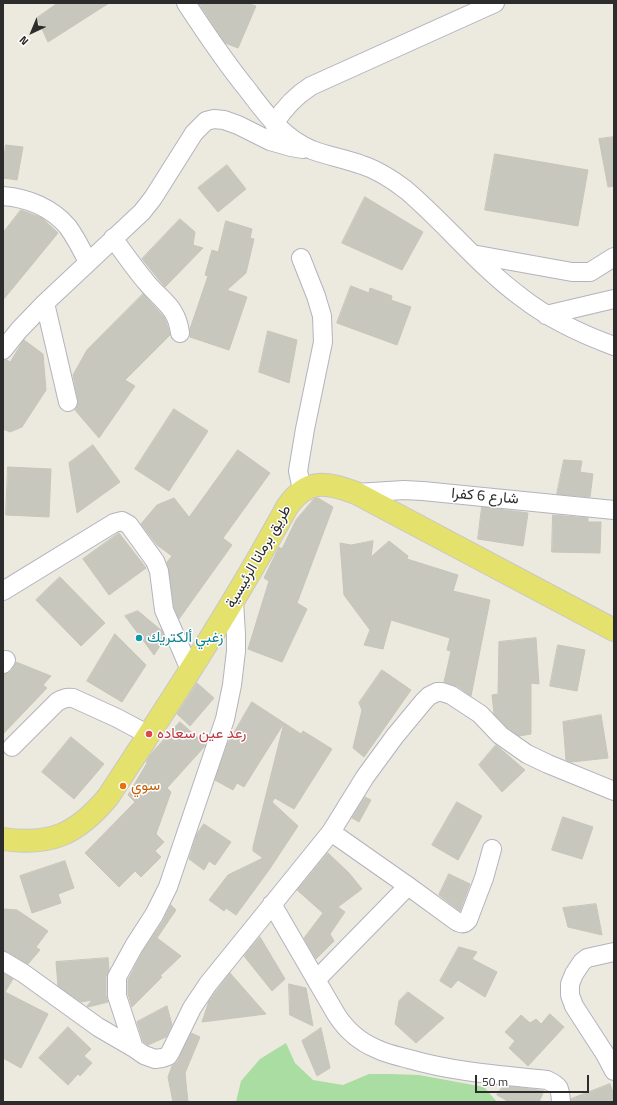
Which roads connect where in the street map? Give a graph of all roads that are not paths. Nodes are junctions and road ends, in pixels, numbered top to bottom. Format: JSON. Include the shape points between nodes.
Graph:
{"nodes":[{"id":1,"x":186,"y":3,"type":"edge"},
{"id":2,"x":495,"y":3,"type":"edge"},
{"id":3,"x":274,"y":124,"type":"junction"},
{"id":4,"x":312,"y":150,"type":"junction"},
{"id":5,"x":3,"y":196,"type":"edge"},
{"id":6,"x":113,"y":238,"type":"junction"},
{"id":7,"x":472,"y":254,"type":"junction"},
{"id":8,"x":614,"y":257,"type":"edge"},
{"id":9,"x":301,"y":258,"type":"dead end"},
{"id":10,"x":88,"y":262,"type":"junction"},
{"id":11,"x":614,"y":299,"type":"edge"},
{"id":12,"x":45,"y":303,"type":"junction"},
{"id":13,"x":546,"y":315,"type":"junction"},
{"id":14,"x":180,"y":333,"type":"dead end"},
{"id":15,"x":614,"y":346,"type":"edge"},
{"id":16,"x":3,"y":350,"type":"edge"},
{"id":17,"x":68,"y":402,"type":"dead end"},
{"id":18,"x":302,"y":490,"type":"junction"},
{"id":19,"x":356,"y":493,"type":"junction"},
{"id":20,"x":614,"y":510,"type":"edge"},
{"id":21,"x":3,"y":591,"type":"edge"},
{"id":22,"x":234,"y":601,"type":"junction"},
{"id":23,"x":614,"y":630,"type":"edge"},
{"id":24,"x":191,"y":672,"type":"junction"},
{"id":25,"x":149,"y":735,"type":"junction"},
{"id":26,"x":12,"y":746,"type":"dead end"},
{"id":27,"x":614,"y":791,"type":"edge"},
{"id":28,"x":331,"y":832,"type":"junction"},
{"id":29,"x":3,"y":839,"type":"edge"},
{"id":30,"x":492,"y":849,"type":"dead end"},
{"id":31,"x":408,"y":886,"type":"junction"},
{"id":32,"x":272,"y":904,"type":"junction"},
{"id":33,"x":614,"y":952,"type":"edge"},
{"id":34,"x":3,"y":961,"type":"edge"},
{"id":35,"x":316,"y":980,"type":"junction"},
{"id":36,"x":134,"y":1048,"type":"junction"},
{"id":37,"x":614,"y":1071,"type":"edge"},
{"id":38,"x":561,"y":1102,"type":"edge"}],
"edges":[{"from":1,"to":3,"type":"street","via":[[231,69]]},
{"from":2,"to":3,"type":"street","via":[[311,86],[287,105]]},
{"from":3,"to":4,"type":"street"},
{"from":4,"to":6,"type":"street","via":[[292,148],[270,141],[224,120],[206,121],[194,133],[153,198],[130,224]]},
{"from":4,"to":7,"type":"street","via":[[363,165],[392,180]]},
{"from":5,"to":10,"type":"street","via":[[37,204],[56,216],[69,228]]},
{"from":6,"to":10,"type":"street"},
{"from":6,"to":14,"type":"street","via":[[147,283],[168,304],[177,318]]},
{"from":7,"to":8,"type":"street","via":[[572,272],[590,272]]},
{"from":7,"to":13,"type":"street","via":[[520,297]]},
{"from":9,"to":18,"type":"street","via":[[322,316],[323,342],[298,471]]},
{"from":10,"to":12,"type":"street"},
{"from":11,"to":13,"type":"street"},
{"from":12,"to":16,"type":"street"},
{"from":12,"to":17,"type":"street"},
{"from":13,"to":15,"type":"street"},
{"from":18,"to":19,"type":"main road","name":"طريق برمانا الرئيسية","via":[[321,484]]},
{"from":18,"to":22,"type":"main road","name":"طريق برمانا الرئيسية","via":[[287,507]]},
{"from":19,"to":20,"type":"street","name":"شارع 6 كفرا","via":[[423,491]]},
{"from":19,"to":23,"type":"main road","name":"طريق برمانا الرئيسية"},
{"from":21,"to":24,"type":"street","via":[[114,523],[122,521],[129,525],[155,561],[159,571],[164,610]]},
{"from":22,"to":24,"type":"main road","name":"طريق برمانا الرئيسية"},
{"from":22,"to":36,"type":"street","via":[[236,651],[224,719],[174,873],[154,915],[117,977],[118,996]]},
{"from":24,"to":25,"type":"main road","name":"طريق برمانا الرئيسية"},
{"from":25,"to":26,"type":"street","via":[[73,698],[66,698],[61,699]]},
{"from":25,"to":29,"type":"main road","name":"طريق برمانا الرئيسية","via":[[108,797],[82,823],[47,840],[35,842]]},
{"from":27,"to":28,"type":"street","via":[[527,754],[500,735],[480,714],[451,695],[438,692],[424,701],[394,736]]},
{"from":28,"to":31,"type":"street"},
{"from":28,"to":32,"type":"street"},
{"from":30,"to":31,"type":"street","via":[[484,878],[466,923],[456,921]]},
{"from":31,"to":35,"type":"street"},
{"from":32,"to":35,"type":"street"},
{"from":32,"to":36,"type":"street","via":[[199,997],[168,1056],[149,1058]]},
{"from":33,"to":37,"type":"street","via":[[587,958],[578,966],[570,984],[574,1006]]},
{"from":34,"to":36,"type":"street","via":[[98,1027]]},
{"from":35,"to":38,"type":"street","via":[[341,1023],[377,1050],[439,1068],[547,1080],[560,1089]]}]}
